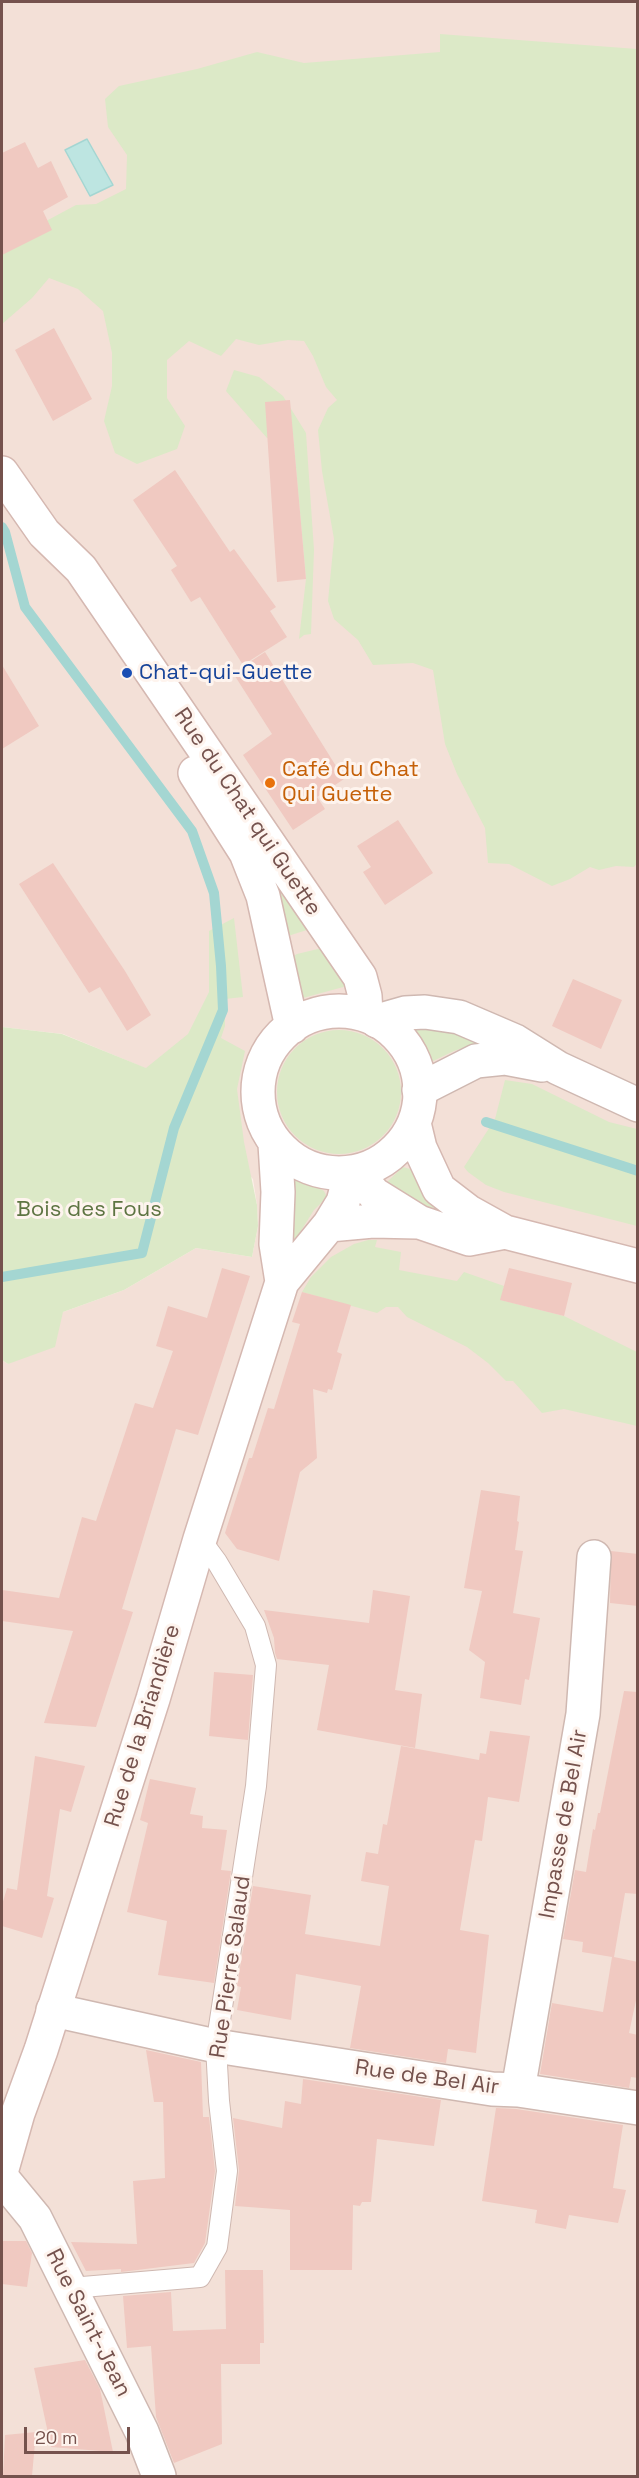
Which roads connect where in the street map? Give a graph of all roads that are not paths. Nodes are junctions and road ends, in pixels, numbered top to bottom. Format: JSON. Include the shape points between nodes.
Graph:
{"nodes":[{"id":1,"x":2,"y":473,"type":"edge"},
{"id":2,"x":44,"y":533,"type":"junction"},
{"id":3,"x":372,"y":1018,"type":"junction"},
{"id":4,"x":292,"y":1027,"type":"junction"},
{"id":5,"x":558,"y":1068,"type":"junction"},
{"id":6,"x":419,"y":1090,"type":"junction"},
{"id":7,"x":638,"y":1105,"type":"edge"},
{"id":8,"x":414,"y":1123,"type":"junction"},
{"id":9,"x":275,"y":1144,"type":"junction"},
{"id":10,"x":354,"y":1175,"type":"junction"},
{"id":11,"x":419,"y":1222,"type":"junction"},
{"id":12,"x":329,"y":1225,"type":"junction"},
{"id":13,"x":505,"y":1232,"type":"junction"},
{"id":14,"x":638,"y":1266,"type":"edge"},
{"id":15,"x":282,"y":1282,"type":"junction"},
{"id":16,"x":200,"y":1539,"type":"junction"},
{"id":17,"x":594,"y":1557,"type":"dead end"},
{"id":18,"x":53,"y":2010,"type":"junction"},
{"id":19,"x":216,"y":2046,"type":"junction"},
{"id":20,"x":518,"y":2090,"type":"junction"},
{"id":21,"x":638,"y":2108,"type":"edge"},
{"id":22,"x":10,"y":2109,"type":"edge"},
{"id":23,"x":2,"y":2169,"type":"edge"},
{"id":24,"x":2,"y":2178,"type":"edge"},
{"id":25,"x":71,"y":2288,"type":"junction"},
{"id":26,"x":159,"y":2476,"type":"edge"}],
"edges":[{"from":1,"to":2,"type":"street","name":"Rue du Chat qui Guette"},
{"from":2,"to":3,"type":"street","name":"Rue du Chat qui Guette","via":[[81,569],[360,977]]},
{"from":2,"to":4,"type":"street","name":"Rue du Chat qui Guette","via":[[68,580],[246,853],[263,896]]},
{"from":3,"to":4,"type":"street","via":[[335,1010],[311,1014]]},
{"from":3,"to":5,"type":"street","via":[[425,1012],[459,1017],[515,1041]]},
{"from":3,"to":6,"type":"street","via":[[399,1039],[413,1063]]},
{"from":4,"to":9,"type":"street","via":[[272,1044],[260,1067],[259,1102]]},
{"from":5,"to":6,"type":"street","via":[[506,1058],[476,1061]]},
{"from":5,"to":7,"type":"street"},
{"from":6,"to":8,"type":"street"},
{"from":8,"to":10,"type":"street","via":[[401,1146],[381,1164]]},
{"from":8,"to":13,"type":"street","via":[[420,1148],[439,1189]]},
{"from":9,"to":10,"type":"street","via":[[320,1171]]},
{"from":9,"to":15,"type":"street","name":"Rue de la Briandière","via":[[276,1244]]},
{"from":10,"to":11,"type":"street","via":[[374,1194]]},
{"from":10,"to":12,"type":"street","name":"Rue de la Briandière"},
{"from":11,"to":12,"type":"street"},
{"from":11,"to":13,"type":"street","via":[[469,1239]]},
{"from":12,"to":15,"type":"street","name":"Rue de la Briandière"},
{"from":13,"to":14,"type":"street"},
{"from":15,"to":16,"type":"street","name":"Rue de la Briandière"},
{"from":16,"to":18,"type":"street","name":"Rue de la Briandière"},
{"from":16,"to":19,"type":"lane","name":"Rue Pierre Salaud","via":[[255,1626],[266,1665],[255,1786]]},
{"from":17,"to":20,"type":"street","name":"Impasse de Bel Air","via":[[584,1714]]},
{"from":18,"to":19,"type":"street","name":"Rue de Bel Air"},
{"from":18,"to":22,"type":"street","name":"Rue de la Briandière","via":[[41,2050]]},
{"from":19,"to":20,"type":"street","name":"Rue de Bel Air"},
{"from":19,"to":25,"type":"lane","name":"Rue Pierre Salaud","via":[[226,2179],[217,2247],[200,2277]]},
{"from":20,"to":21,"type":"street","name":"Rue de Bel Air"},
{"from":22,"to":23,"type":"street","name":"Rue de la Briandière"},
{"from":24,"to":25,"type":"street","name":"Rue Saint-Jean","via":[[35,2218]]},
{"from":25,"to":26,"type":"street","name":"Rue Saint-Jean","via":[[142,2432]]}]}
